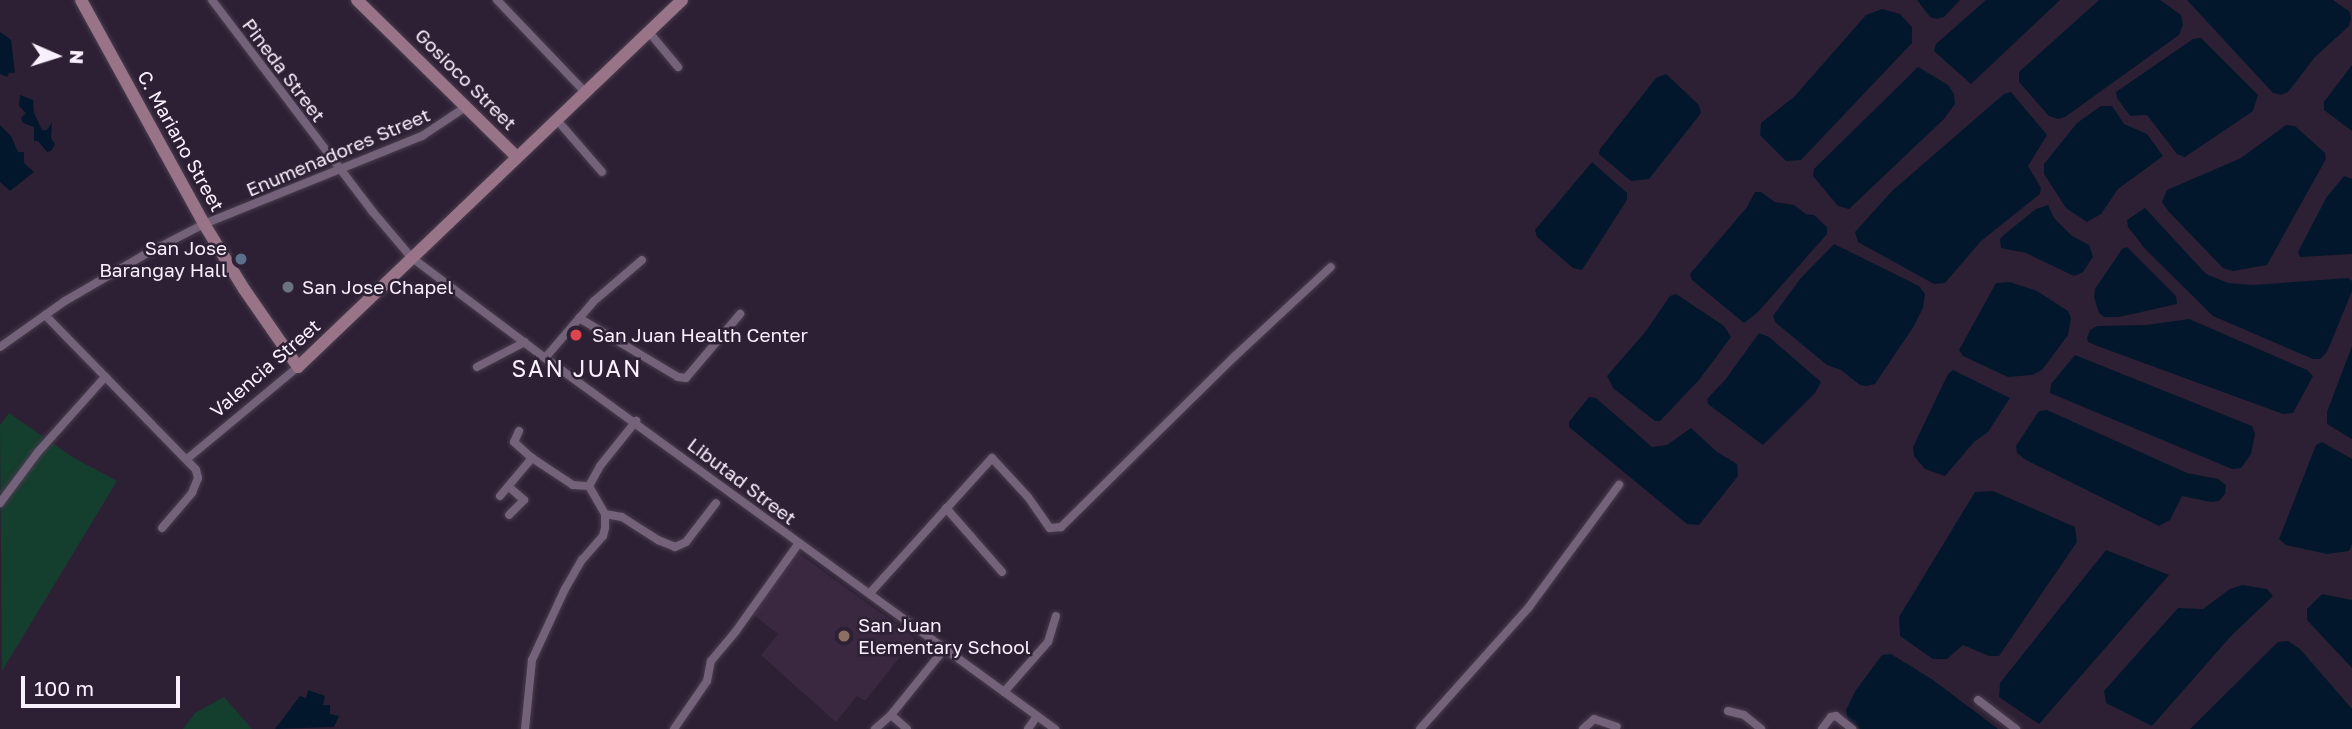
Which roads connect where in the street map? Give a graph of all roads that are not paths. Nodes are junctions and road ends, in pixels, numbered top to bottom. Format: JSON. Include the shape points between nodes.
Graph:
{"nodes":[{"id":1,"x":81,"y":0,"type":"edge"},
{"id":2,"x":212,"y":0,"type":"edge"},
{"id":3,"x":358,"y":0,"type":"edge"},
{"id":4,"x":497,"y":0,"type":"edge"},
{"id":5,"x":682,"y":0,"type":"edge"},
{"id":6,"x":648,"y":31,"type":"junction"},
{"id":7,"x":678,"y":66,"type":"dead end"},
{"id":8,"x":584,"y":91,"type":"junction"},
{"id":9,"x":467,"y":106,"type":"junction"},
{"id":10,"x":556,"y":119,"type":"junction"},
{"id":11,"x":516,"y":156,"type":"junction"},
{"id":12,"x":340,"y":169,"type":"junction"},
{"id":13,"x":602,"y":172,"type":"dead end"},
{"id":14,"x":204,"y":224,"type":"junction"},
{"id":15,"x":411,"y":257,"type":"junction"},
{"id":16,"x":642,"y":260,"type":"dead end"},
{"id":17,"x":1331,"y":267,"type":"dead end"},
{"id":18,"x":740,"y":314,"type":"dead end"},
{"id":19,"x":46,"y":315,"type":"junction"},
{"id":20,"x":579,"y":318,"type":"junction"},
{"id":21,"x":525,"y":342,"type":"junction"},
{"id":22,"x":0,"y":347,"type":"edge"},
{"id":23,"x":545,"y":358,"type":"junction"},
{"id":24,"x":298,"y":367,"type":"junction"},
{"id":25,"x":477,"y":367,"type":"dead end"},
{"id":26,"x":105,"y":377,"type":"junction"},
{"id":27,"x":636,"y":421,"type":"junction"},
{"id":28,"x":519,"y":431,"type":"dead end"},
{"id":29,"x":532,"y":458,"type":"junction"},
{"id":30,"x":187,"y":459,"type":"junction"},
{"id":31,"x":589,"y":485,"type":"junction"},
{"id":32,"x":1619,"y":485,"type":"dead end"},
{"id":33,"x":509,"y":487,"type":"junction"},
{"id":34,"x":500,"y":496,"type":"dead end"},
{"id":35,"x":0,"y":503,"type":"edge"},
{"id":36,"x":716,"y":503,"type":"dead end"},
{"id":37,"x":946,"y":508,"type":"junction"},
{"id":38,"x":605,"y":514,"type":"junction"},
{"id":39,"x":509,"y":515,"type":"dead end"},
{"id":40,"x":162,"y":528,"type":"dead end"},
{"id":41,"x":799,"y":543,"type":"junction"},
{"id":42,"x":1002,"y":572,"type":"dead end"},
{"id":43,"x":870,"y":593,"type":"junction"},
{"id":44,"x":1056,"y":616,"type":"dead end"},
{"id":45,"x":945,"y":648,"type":"junction"},
{"id":46,"x":1004,"y":692,"type":"junction"},
{"id":47,"x":1978,"y":700,"type":"dead end"},
{"id":48,"x":1728,"y":711,"type":"dead end"},
{"id":49,"x":891,"y":715,"type":"junction"},
{"id":50,"x":1037,"y":716,"type":"junction"},
{"id":51,"x":1617,"y":727,"type":"dead end"},
{"id":52,"x":525,"y":729,"type":"edge"},
{"id":53,"x":674,"y":729,"type":"edge"},
{"id":54,"x":875,"y":729,"type":"edge"},
{"id":55,"x":907,"y":729,"type":"edge"},
{"id":56,"x":1028,"y":729,"type":"edge"},
{"id":57,"x":1055,"y":729,"type":"edge"},
{"id":58,"x":1420,"y":729,"type":"edge"},
{"id":59,"x":1583,"y":729,"type":"edge"},
{"id":60,"x":1761,"y":729,"type":"edge"},
{"id":61,"x":1822,"y":729,"type":"edge"},
{"id":62,"x":1852,"y":729,"type":"edge"},
{"id":63,"x":2016,"y":729,"type":"edge"}],
"edges":[{"from":1,"to":14,"type":"street","name":"C. Mariano Street"},
{"from":2,"to":12,"type":"street","name":"Pineda Street"},
{"from":3,"to":9,"type":"street","name":"Gosioco Street"},
{"from":4,"to":8,"type":"street"},
{"from":5,"to":6,"type":"street","name":"Valencia Street"},
{"from":6,"to":7,"type":"street"},
{"from":6,"to":8,"type":"street","name":"Valencia Street"},
{"from":8,"to":10,"type":"street","name":"Valencia Street"},
{"from":9,"to":11,"type":"street","name":"Gosioco Street"},
{"from":9,"to":12,"type":"street","name":"Enumenadores Street","via":[[422,136]]},
{"from":10,"to":11,"type":"street","name":"Valencia Street"},
{"from":10,"to":13,"type":"street"},
{"from":11,"to":15,"type":"street","name":"Valencia Street"},
{"from":12,"to":14,"type":"street","name":"Enumenadores Street"},
{"from":12,"to":15,"type":"street","name":"Pineda Street"},
{"from":14,"to":19,"type":"street","name":"Enumenadores Street","via":[[98,281]]},
{"from":14,"to":24,"type":"street","name":"C. Mariano Street"},
{"from":15,"to":21,"type":"street","name":"Libutad Street"},
{"from":15,"to":24,"type":"street","name":"Valencia Street"},
{"from":16,"to":20,"type":"street"},
{"from":17,"to":37,"type":"street","via":[[1061,527],[1050,528],[992,458]]},
{"from":18,"to":20,"type":"street","via":[[686,378]]},
{"from":19,"to":22,"type":"street","name":"Enumenadores Street"},
{"from":19,"to":26,"type":"street"},
{"from":20,"to":23,"type":"street"},
{"from":21,"to":23,"type":"street","name":"Libutad Street"},
{"from":21,"to":25,"type":"street"},
{"from":23,"to":27,"type":"street","name":"Libutad Street"},
{"from":24,"to":30,"type":"street","name":"Valencia Street"},
{"from":26,"to":30,"type":"street"},
{"from":26,"to":35,"type":"street"},
{"from":27,"to":31,"type":"street"},
{"from":27,"to":41,"type":"street","name":"Libutad Street"},
{"from":28,"to":29,"type":"street","via":[[514,442]]},
{"from":29,"to":31,"type":"street","via":[[573,485]]},
{"from":29,"to":33,"type":"street"},
{"from":30,"to":40,"type":"street","via":[[197,470],[197,484]]},
{"from":31,"to":38,"type":"street"},
{"from":32,"to":58,"type":"street","via":[[1529,607]]},
{"from":33,"to":34,"type":"street"},
{"from":33,"to":39,"type":"street","via":[[524,500]]},
{"from":36,"to":38,"type":"street","via":[[686,542],[675,547],[622,517]]},
{"from":37,"to":42,"type":"street"},
{"from":37,"to":43,"type":"street"},
{"from":38,"to":52,"type":"street","via":[[603,536],[565,589],[532,660]]},
{"from":41,"to":43,"type":"street","name":"Libutad Street"},
{"from":41,"to":53,"type":"street","via":[[711,661],[707,681]]},
{"from":43,"to":45,"type":"street","name":"Libutad Street"},
{"from":44,"to":46,"type":"street","via":[[1048,642]]},
{"from":45,"to":46,"type":"street","name":"Libutad Street"},
{"from":45,"to":49,"type":"street"},
{"from":46,"to":50,"type":"street","name":"Libutad Street"},
{"from":47,"to":63,"type":"street"},
{"from":48,"to":60,"type":"street","via":[[1744,715]]},
{"from":49,"to":54,"type":"street"},
{"from":49,"to":55,"type":"street"},
{"from":50,"to":56,"type":"street"},
{"from":50,"to":57,"type":"street","name":"Libutad Street"},
{"from":51,"to":59,"type":"street","via":[[1594,719]]},
{"from":61,"to":62,"type":"street","via":[[1836,716]]}]}
